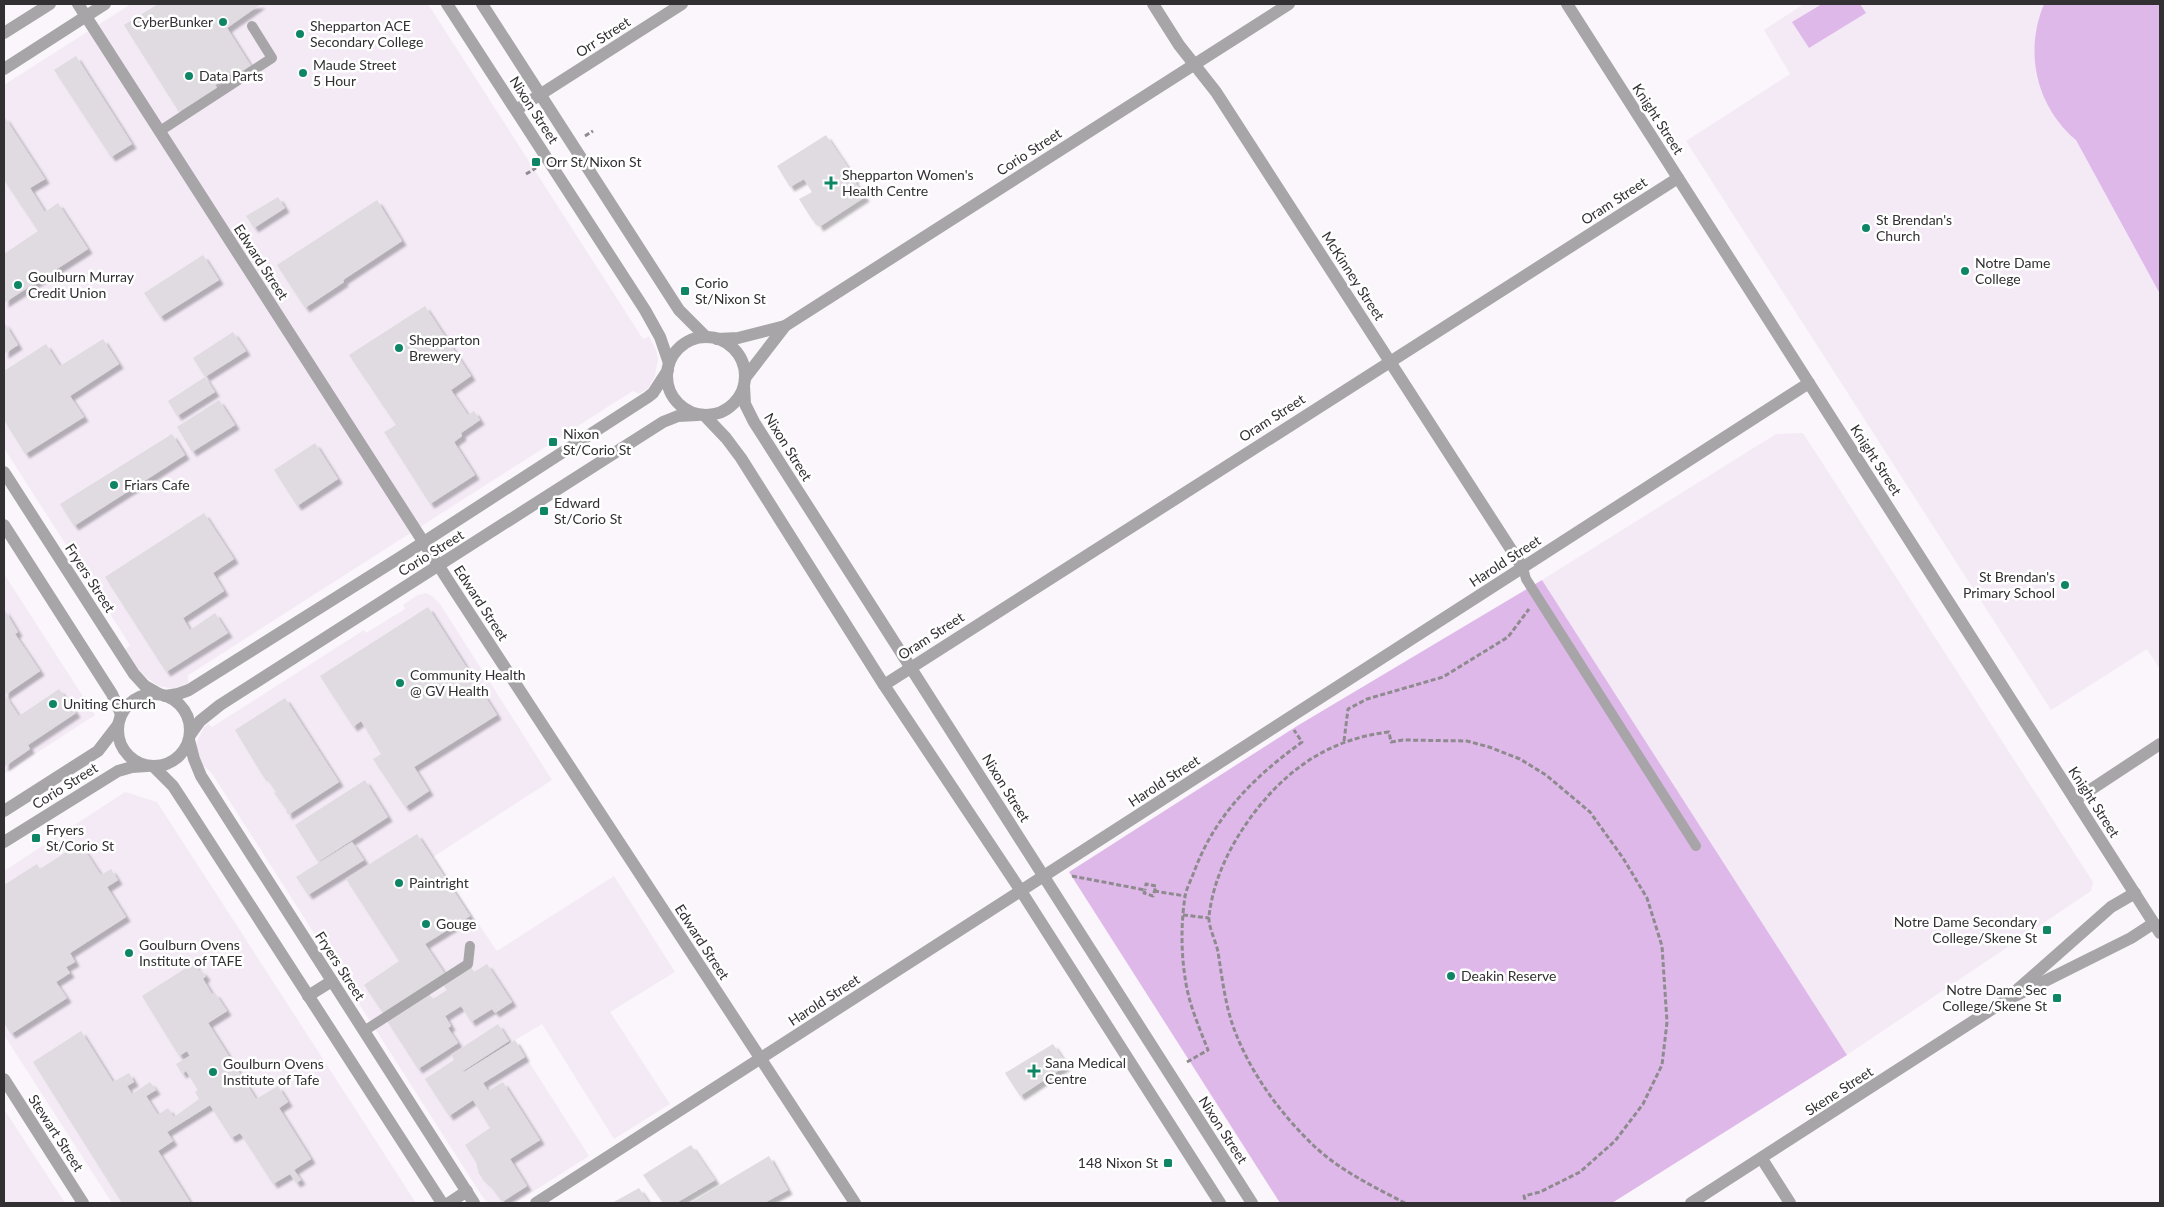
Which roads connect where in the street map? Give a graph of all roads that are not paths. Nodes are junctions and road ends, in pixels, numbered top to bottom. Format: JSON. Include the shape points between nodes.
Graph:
{"nodes":[{"id":1,"x":50,"y":4,"type":"edge"},
{"id":2,"x":78,"y":4,"type":"edge"},
{"id":3,"x":105,"y":4,"type":"edge"},
{"id":4,"x":447,"y":4,"type":"edge"},
{"id":5,"x":482,"y":4,"type":"edge"},
{"id":6,"x":682,"y":4,"type":"edge"},
{"id":7,"x":1154,"y":4,"type":"edge"},
{"id":8,"x":1289,"y":4,"type":"edge"},
{"id":9,"x":1567,"y":4,"type":"edge"},
{"id":10,"x":86,"y":16,"type":"junction"},
{"id":11,"x":252,"y":26,"type":"dead end"},
{"id":12,"x":4,"y":33,"type":"edge"},
{"id":13,"x":1194,"y":64,"type":"junction"},
{"id":14,"x":4,"y":69,"type":"edge"},
{"id":15,"x":540,"y":95,"type":"junction"},
{"id":16,"x":516,"y":110,"type":"junction"},
{"id":17,"x":160,"y":131,"type":"junction"},
{"id":18,"x":1678,"y":178,"type":"junction"},
{"id":19,"x":786,"y":326,"type":"junction"},
{"id":20,"x":711,"y":338,"type":"junction"},
{"id":21,"x":1390,"y":361,"type":"junction"},
{"id":22,"x":668,"y":366,"type":"junction"},
{"id":23,"x":744,"y":382,"type":"junction"},
{"id":24,"x":1809,"y":383,"type":"junction"},
{"id":25,"x":702,"y":415,"type":"junction"},
{"id":26,"x":4,"y":472,"type":"edge"},
{"id":27,"x":4,"y":525,"type":"edge"},
{"id":28,"x":424,"y":542,"type":"junction"},
{"id":29,"x":439,"y":566,"type":"junction"},
{"id":30,"x":1522,"y":568,"type":"junction"},
{"id":31,"x":911,"y":667,"type":"junction"},
{"id":32,"x":884,"y":685,"type":"junction"},
{"id":33,"x":162,"y":695,"type":"junction"},
{"id":34,"x":119,"y":720,"type":"junction"},
{"id":35,"x":190,"y":737,"type":"junction"},
{"id":36,"x":2160,"y":744,"type":"edge"},
{"id":37,"x":150,"y":766,"type":"junction"},
{"id":38,"x":2075,"y":800,"type":"junction"},
{"id":39,"x":4,"y":811,"type":"edge"},
{"id":40,"x":4,"y":842,"type":"edge"},
{"id":41,"x":1696,"y":846,"type":"dead end"},
{"id":42,"x":1043,"y":876,"type":"junction"},
{"id":43,"x":1021,"y":891,"type":"junction"},
{"id":44,"x":2135,"y":893,"type":"junction"},
{"id":45,"x":2157,"y":928,"type":"edge"},
{"id":46,"x":470,"y":946,"type":"dead end"},
{"id":47,"x":332,"y":980,"type":"junction"},
{"id":48,"x":308,"y":996,"type":"junction"},
{"id":49,"x":2002,"y":1002,"type":"junction"},
{"id":50,"x":364,"y":1031,"type":"junction"},
{"id":51,"x":761,"y":1058,"type":"junction"},
{"id":52,"x":4,"y":1080,"type":"edge"},
{"id":53,"x":1762,"y":1159,"type":"junction"},
{"id":54,"x":467,"y":1191,"type":"junction"},
{"id":55,"x":83,"y":1203,"type":"edge"},
{"id":56,"x":442,"y":1203,"type":"edge"},
{"id":57,"x":449,"y":1203,"type":"edge"},
{"id":58,"x":474,"y":1203,"type":"edge"},
{"id":59,"x":536,"y":1203,"type":"edge"},
{"id":60,"x":854,"y":1203,"type":"edge"},
{"id":61,"x":1220,"y":1203,"type":"edge"},
{"id":62,"x":1252,"y":1203,"type":"edge"},
{"id":63,"x":1691,"y":1203,"type":"edge"},
{"id":64,"x":1790,"y":1203,"type":"edge"}],
"edges":[{"from":1,"to":12,"type":"street"},
{"from":2,"to":10,"type":"street","name":"Edward Street"},
{"from":3,"to":10,"type":"street"},
{"from":4,"to":16,"type":"street","name":"Nixon Street"},
{"from":5,"to":15,"type":"street","name":"Nixon Street"},
{"from":6,"to":15,"type":"street","name":"Orr Street"},
{"from":7,"to":13,"type":"street","name":"McKinney Street"},
{"from":8,"to":13,"type":"street","name":"Corio Street"},
{"from":9,"to":18,"type":"street","name":"Knight Street"},
{"from":10,"to":14,"type":"street"},
{"from":10,"to":17,"type":"street","name":"Edward Street"},
{"from":11,"to":17,"type":"lane","via":[[272,58]]},
{"from":13,"to":19,"type":"street","name":"Corio Street"},
{"from":13,"to":21,"type":"street","name":"McKinney Street","via":[[1216,92]]},
{"from":15,"to":16,"type":"street","name":"Orr Street"},
{"from":15,"to":20,"type":"street","name":"Nixon Street","via":[[679,310]]},
{"from":16,"to":22,"type":"street","name":"Nixon Street","via":[[645,310],[660,337]]},
{"from":17,"to":28,"type":"street","name":"Edward Street"},
{"from":18,"to":21,"type":"street","name":"Oram Street"},
{"from":18,"to":24,"type":"street","name":"Knight Street"},
{"from":19,"to":20,"type":"street","name":"Corio Street","via":[[738,338]]},
{"from":19,"to":23,"type":"street","name":"Corio Street"},
{"from":20,"to":22,"type":"street","via":[[694,339],[684,344],[675,352]]},
{"from":20,"to":23,"type":"street","via":[[728,344],[737,354],[743,365]]},
{"from":21,"to":30,"type":"street","name":"McKinney Street"},
{"from":21,"to":31,"type":"street","name":"Oram Street"},
{"from":22,"to":25,"type":"street","via":[[668,384],[674,398],[684,409]]},
{"from":22,"to":28,"type":"street","name":"Corio Street","via":[[648,397]]},
{"from":23,"to":25,"type":"street","via":[[739,398],[730,408],[718,414]]},
{"from":23,"to":31,"type":"street","name":"Nixon Street","via":[[746,404],[754,422]]},
{"from":24,"to":30,"type":"street","name":"Harold Street"},
{"from":24,"to":38,"type":"street","name":"Knight Street"},
{"from":25,"to":29,"type":"street","name":"Corio Street","via":[[678,416],[663,422]]},
{"from":25,"to":32,"type":"street","via":[[741,458]]},
{"from":26,"to":33,"type":"street","name":"Fryers Street","via":[[134,674],[145,686]]},
{"from":27,"to":34,"type":"street","via":[[112,694]]},
{"from":28,"to":29,"type":"street","name":"Edward Street"},
{"from":28,"to":33,"type":"street","name":"Corio Street","via":[[189,690]]},
{"from":29,"to":35,"type":"street","name":"Corio Street","via":[[220,705],[200,721]]},
{"from":29,"to":51,"type":"street","name":"Edward Street"},
{"from":30,"to":41,"type":"lane"},
{"from":30,"to":42,"type":"street","name":"Harold Street"},
{"from":31,"to":32,"type":"street","name":"Oram Street"},
{"from":31,"to":42,"type":"street","name":"Nixon Street"},
{"from":32,"to":43,"type":"street"},
{"from":33,"to":34,"type":"street","via":[[148,694],[137,698],[127,705]]},
{"from":33,"to":35,"type":"street","via":[[182,706],[190,724]]},
{"from":34,"to":37,"type":"street","via":[[118,739],[124,751],[134,761]]},
{"from":34,"to":39,"type":"street","name":"Corio Street","via":[[98,751]]},
{"from":35,"to":37,"type":"street","via":[[176,759],[166,765]]},
{"from":35,"to":47,"type":"street","name":"Fryers Street","via":[[201,776]]},
{"from":36,"to":38,"type":"street"},
{"from":37,"to":40,"type":"street","name":"Corio Street","via":[[118,771]]},
{"from":37,"to":48,"type":"street","via":[[173,786]]},
{"from":38,"to":44,"type":"street","name":"Knight Street"},
{"from":42,"to":43,"type":"street","name":"Harold Street"},
{"from":42,"to":62,"type":"street","name":"Nixon Street"},
{"from":43,"to":51,"type":"street","name":"Harold Street"},
{"from":43,"to":61,"type":"street"},
{"from":44,"to":45,"type":"street","name":"Knight Street"},
{"from":44,"to":49,"type":"street","name":"Skene Street","via":[[2111,908]]},
{"from":45,"to":49,"type":"street","name":"Skene Street"},
{"from":46,"to":50,"type":"lane","via":[[468,964]]},
{"from":47,"to":48,"type":"street"},
{"from":47,"to":50,"type":"street","name":"Fryers Street"},
{"from":48,"to":56,"type":"street"},
{"from":49,"to":53,"type":"street","name":"Skene Street"},
{"from":50,"to":54,"type":"street","name":"Fryers Street"},
{"from":51,"to":59,"type":"street","name":"Harold Street"},
{"from":51,"to":60,"type":"street","name":"Edward Street"},
{"from":52,"to":55,"type":"street","name":"Stewart Street"},
{"from":53,"to":63,"type":"street","name":"Skene Street"},
{"from":53,"to":64,"type":"street"},
{"from":54,"to":57,"type":"street"},
{"from":54,"to":58,"type":"street","name":"Fryers Street"}]}
